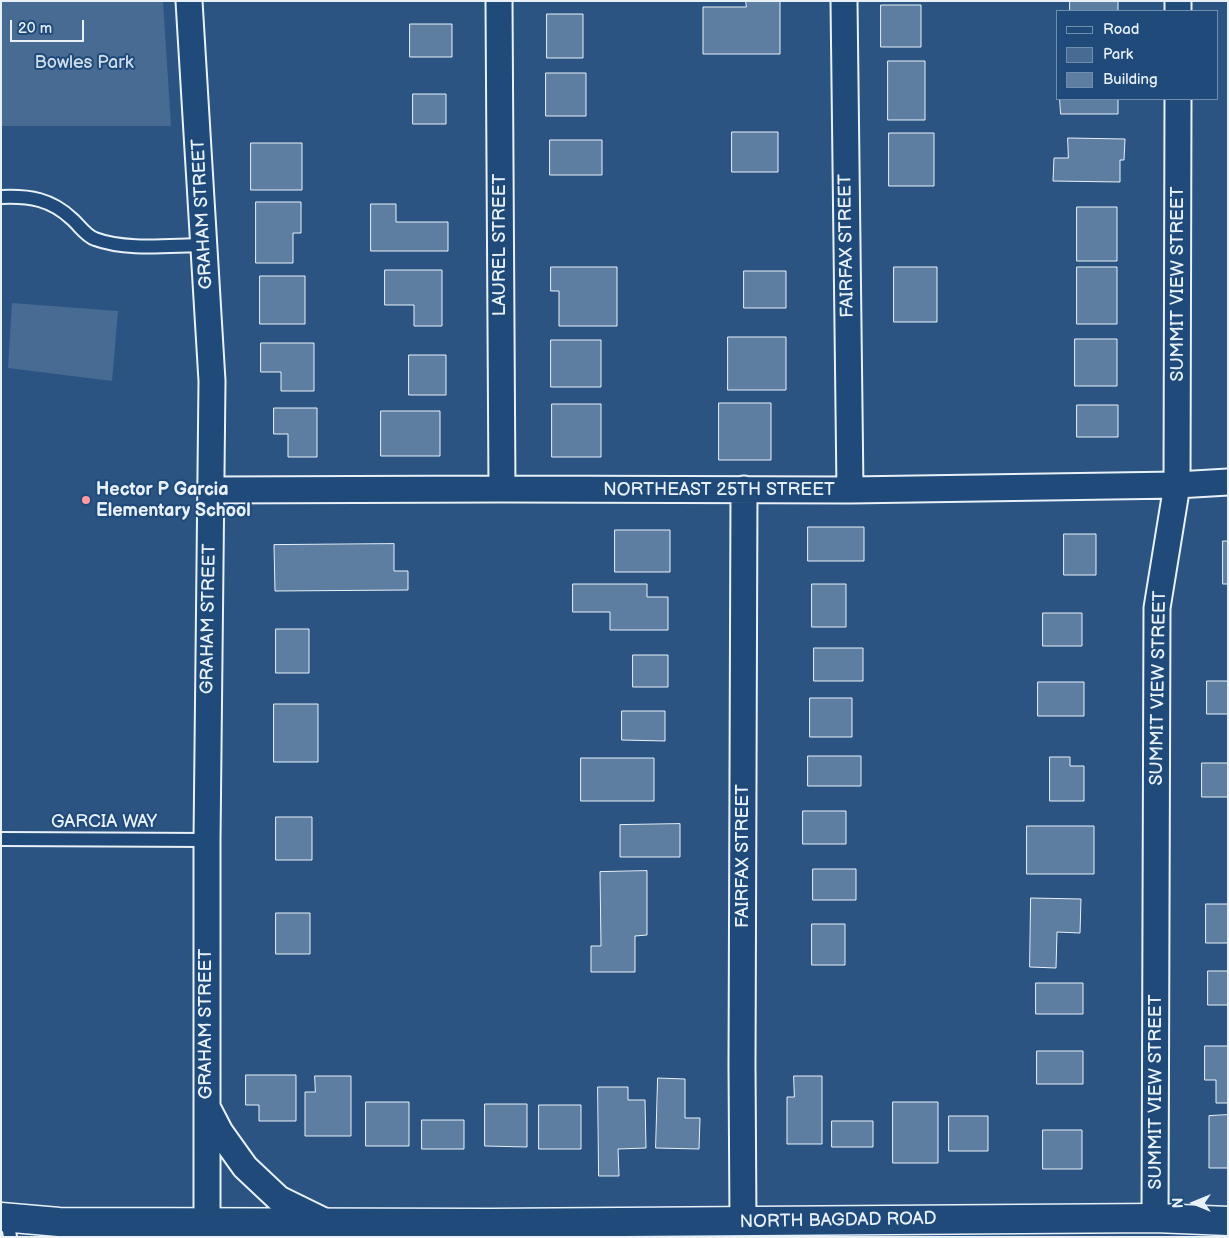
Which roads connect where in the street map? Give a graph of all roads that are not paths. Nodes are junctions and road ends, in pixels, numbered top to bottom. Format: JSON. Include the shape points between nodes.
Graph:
{"nodes":[{"id":1,"x":189,"y":1,"type":"edge"},
{"id":2,"x":499,"y":1,"type":"edge"},
{"id":3,"x":844,"y":1,"type":"edge"},
{"id":4,"x":1178,"y":100,"type":"edge"},
{"id":5,"x":2,"y":197,"type":"edge"},
{"id":6,"x":205,"y":245,"type":"junction"},
{"id":7,"x":1228,"y":482,"type":"edge"},
{"id":8,"x":1177,"y":485,"type":"junction"},
{"id":9,"x":502,"y":489,"type":"junction"},
{"id":10,"x":211,"y":490,"type":"junction"},
{"id":11,"x":744,"y":490,"type":"junction"},
{"id":12,"x":850,"y":490,"type":"junction"},
{"id":13,"x":1,"y":839,"type":"edge"},
{"id":14,"x":207,"y":840,"type":"junction"},
{"id":15,"x":206,"y":1105,"type":"junction"},
{"id":16,"x":1155,"y":1218,"type":"junction"},
{"id":17,"x":1228,"y":1220,"type":"edge"},
{"id":18,"x":743,"y":1222,"type":"junction"},
{"id":19,"x":328,"y":1223,"type":"junction"},
{"id":20,"x":6,"y":1224,"type":"edge"},
{"id":21,"x":207,"y":1230,"type":"edge"},
{"id":22,"x":490,"y":1230,"type":"edge"}],
"edges":[{"from":1,"to":6,"type":"street","name":"GRAHAM STREET"},
{"from":2,"to":9,"type":"street","name":"LAUREL STREET"},
{"from":3,"to":12,"type":"street","name":"FAIRFAX STREET"},
{"from":4,"to":8,"type":"street","name":"SUMMIT VIEW STREET"},
{"from":5,"to":6,"type":"lane","via":[[23,196],[50,203],[65,212],[92,238],[110,244]]},
{"from":6,"to":10,"type":"street","name":"GRAHAM STREET","via":[[212,381]]},
{"from":7,"to":8,"type":"street","name":"NORTHEAST 25TH STREET"},
{"from":8,"to":12,"type":"street","name":"NORTHEAST 25TH STREET"},
{"from":8,"to":16,"type":"street","name":"SUMMIT VIEW STREET","via":[[1158,608]]},
{"from":9,"to":10,"type":"street","name":"NORTHEAST 25TH STREET"},
{"from":9,"to":11,"type":"street","name":"NORTHEAST 25TH STREET"},
{"from":10,"to":14,"type":"street","name":"GRAHAM STREET"},
{"from":11,"to":12,"type":"street","name":"NORTHEAST 25TH STREET"},
{"from":11,"to":18,"type":"street","name":"FAIRFAX STREET"},
{"from":13,"to":14,"type":"lane","name":"GARCIA WAY"},
{"from":14,"to":15,"type":"street","name":"GRAHAM STREET"},
{"from":15,"to":19,"type":"street","name":"NORTH BAGDAD ROAD","via":[[220,1132],[245,1167],[279,1200]]},
{"from":15,"to":21,"type":"street","name":"GRAHAM STREET"},
{"from":16,"to":17,"type":"street","name":"NORTH BAGDAD ROAD"},
{"from":16,"to":18,"type":"street","name":"NORTH BAGDAD ROAD"},
{"from":18,"to":22,"type":"street","name":"NORTH BAGDAD ROAD"},
{"from":19,"to":21,"type":"street","name":"NORTH BAGDAD ROAD"},
{"from":19,"to":22,"type":"street","name":"NORTH BAGDAD ROAD"},
{"from":20,"to":21,"type":"street","name":"NORTH BAGDAD ROAD","via":[[59,1222]]}]}
